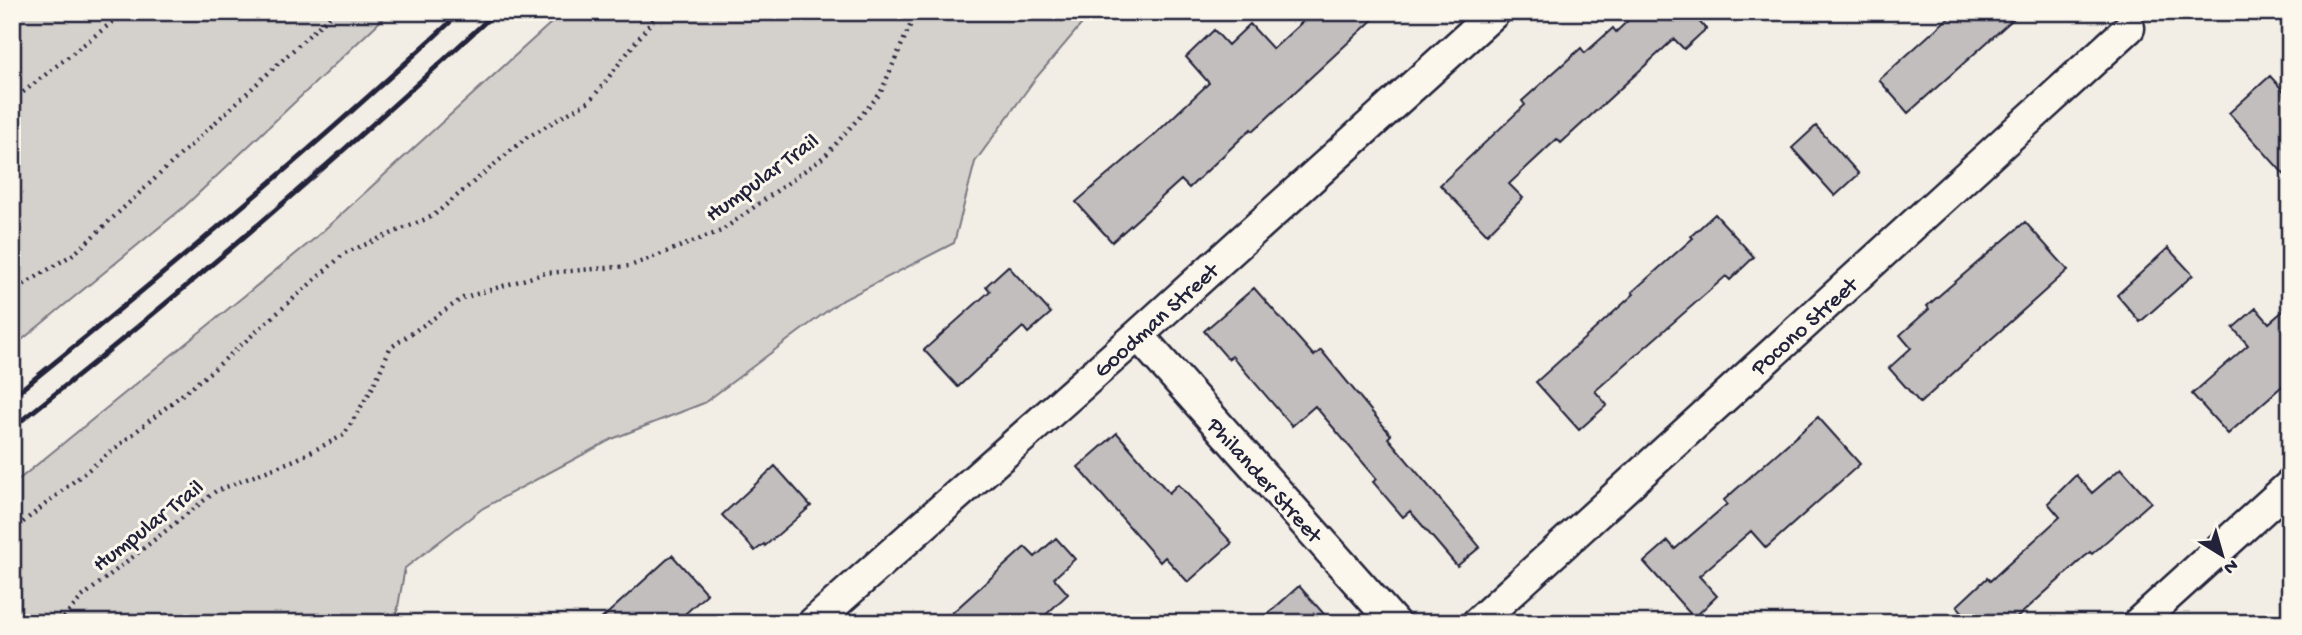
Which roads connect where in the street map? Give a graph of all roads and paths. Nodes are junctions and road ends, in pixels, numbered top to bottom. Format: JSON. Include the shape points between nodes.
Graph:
{"nodes":[{"id":1,"x":125,"y":12,"type":"edge"},
{"id":2,"x":334,"y":12,"type":"edge"},
{"id":3,"x":659,"y":12,"type":"edge"},
{"id":4,"x":916,"y":12,"type":"edge"},
{"id":5,"x":1494,"y":12,"type":"edge"},
{"id":6,"x":2129,"y":28,"type":"dead end"},
{"id":7,"x":12,"y":101,"type":"edge"},
{"id":8,"x":12,"y":292,"type":"edge"},
{"id":9,"x":1138,"y":335,"type":"junction"},
{"id":10,"x":2290,"y":485,"type":"edge"},
{"id":11,"x":12,"y":531,"type":"edge"},
{"id":12,"x":59,"y":623,"type":"edge"},
{"id":13,"x":813,"y":623,"type":"edge"},
{"id":14,"x":1394,"y":623,"type":"edge"},
{"id":15,"x":1477,"y":623,"type":"edge"},
{"id":16,"x":2138,"y":623,"type":"edge"}],
"edges":[{"from":1,"to":7,"type":"path"},
{"from":2,"to":8,"type":"path","via":[[75,253]]},
{"from":3,"to":11,"type":"path","via":[[591,100],[526,138],[433,216],[345,253],[214,369]]},
{"from":4,"to":12,"type":"path","name":"Humpular Trail","via":[[880,94],[825,156],[721,231],[631,266],[546,273],[463,298],[390,348],[344,435],[216,491],[82,597]]},
{"from":5,"to":9,"type":"street","name":"Goodman Street"},
{"from":6,"to":15,"type":"street","name":"Pocono Street"},
{"from":9,"to":13,"type":"street","name":"Goodman Street"},
{"from":9,"to":14,"type":"street","name":"Philander Street"},
{"from":10,"to":16,"type":"street"}]}
